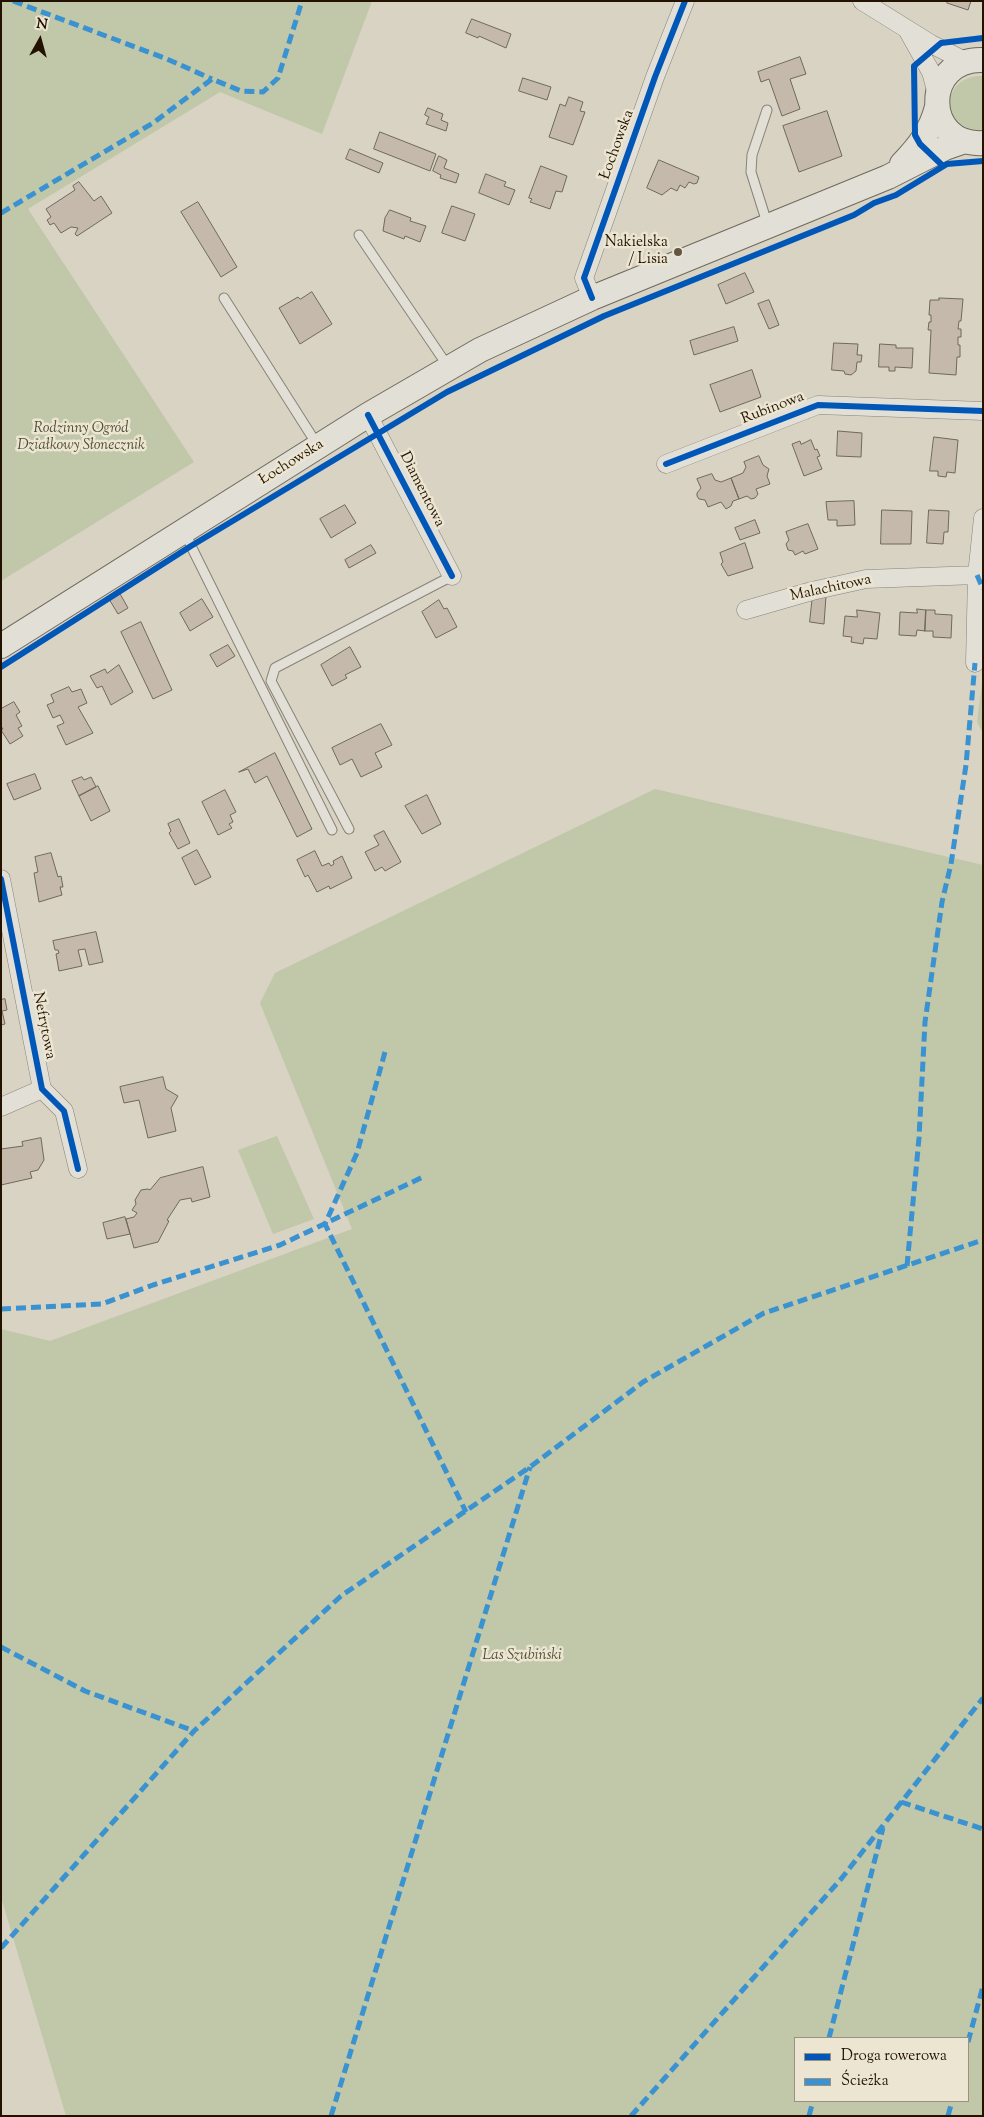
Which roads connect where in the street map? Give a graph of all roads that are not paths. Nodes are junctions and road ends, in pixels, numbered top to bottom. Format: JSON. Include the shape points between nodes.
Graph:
{"nodes":[{"id":1,"x":685,"y":1,"type":"edge"},
{"id":2,"x":862,"y":1,"type":"edge"},
{"id":3,"x":908,"y":30,"type":"junction"},
{"id":4,"x":978,"y":59,"type":"edge"},
{"id":5,"x":937,"y":100,"type":"junction"},
{"id":6,"x":766,"y":110,"type":"dead end"},
{"id":7,"x":974,"y":142,"type":"edge"},
{"id":8,"x":888,"y":177,"type":"junction"},
{"id":9,"x":768,"y":226,"type":"junction"},
{"id":10,"x":359,"y":235,"type":"dead end"},
{"id":11,"x":224,"y":298,"type":"dead end"},
{"id":12,"x":592,"y":298,"type":"junction"},
{"id":13,"x":449,"y":368,"type":"junction"},
{"id":14,"x":983,"y":411,"type":"edge"},
{"id":15,"x":368,"y":415,"type":"junction"},
{"id":16,"x":319,"y":447,"type":"junction"},
{"id":17,"x":666,"y":464,"type":"dead end"},
{"id":18,"x":983,"y":518,"type":"edge"},
{"id":19,"x":185,"y":531,"type":"junction"},
{"id":20,"x":980,"y":575,"type":"edge"},
{"id":21,"x":452,"y":576,"type":"joint"},
{"id":22,"x":746,"y":610,"type":"dead end"},
{"id":23,"x":1,"y":646,"type":"edge"},
{"id":24,"x":976,"y":664,"type":"dead end"},
{"id":25,"x":349,"y":829,"type":"dead end"},
{"id":26,"x":332,"y":830,"type":"dead end"},
{"id":27,"x":1,"y":879,"type":"edge"},
{"id":28,"x":42,"y":1089,"type":"junction"},
{"id":29,"x":1,"y":1106,"type":"edge"},
{"id":30,"x":78,"y":1169,"type":"dead end"}],
"edges":[{"from":1,"to":12,"type":"street","name":"Łochowska","via":[[584,278]]},
{"from":2,"to":3,"type":"street"},
{"from":3,"to":4,"type":"street"},
{"from":3,"to":5,"type":"street","via":[[931,72]]},
{"from":4,"to":5,"type":"main road","name":"Łochowska","via":[[956,66],[947,74]]},
{"from":5,"to":7,"type":"main road","via":[[940,118],[946,128],[954,136]]},
{"from":5,"to":8,"type":"main road","name":"Łochowska","via":[[933,120],[924,139]]},
{"from":6,"to":9,"type":"lane","via":[[752,155],[751,172]]},
{"from":7,"to":8,"type":"main road","name":"Łochowska","via":[[945,148]]},
{"from":8,"to":9,"type":"main road","name":"Łochowska"},
{"from":9,"to":12,"type":"main road","name":"Łochowska"},
{"from":10,"to":13,"type":"lane"},
{"from":11,"to":16,"type":"lane"},
{"from":12,"to":13,"type":"main road","name":"Łochowska","via":[[480,350]]},
{"from":13,"to":15,"type":"main road","name":"Łochowska"},
{"from":14,"to":17,"type":"street","name":"Rubinowa","via":[[818,405]]},
{"from":15,"to":16,"type":"main road","name":"Łochowska"},
{"from":15,"to":21,"type":"street","name":"Diamentowa"},
{"from":16,"to":19,"type":"main road","name":"Łochowska"},
{"from":18,"to":20,"type":"street"},
{"from":19,"to":23,"type":"main road","name":"Łochowska"},
{"from":19,"to":26,"type":"lane"},
{"from":20,"to":22,"type":"street","name":"Malachitowa","via":[[866,579]]},
{"from":20,"to":24,"type":"street"},
{"from":21,"to":25,"type":"lane","via":[[275,668],[271,681]]},
{"from":27,"to":28,"type":"street","name":"Nefrytowa"},
{"from":28,"to":29,"type":"street"},
{"from":28,"to":30,"type":"street","via":[[64,1112]]}]}
